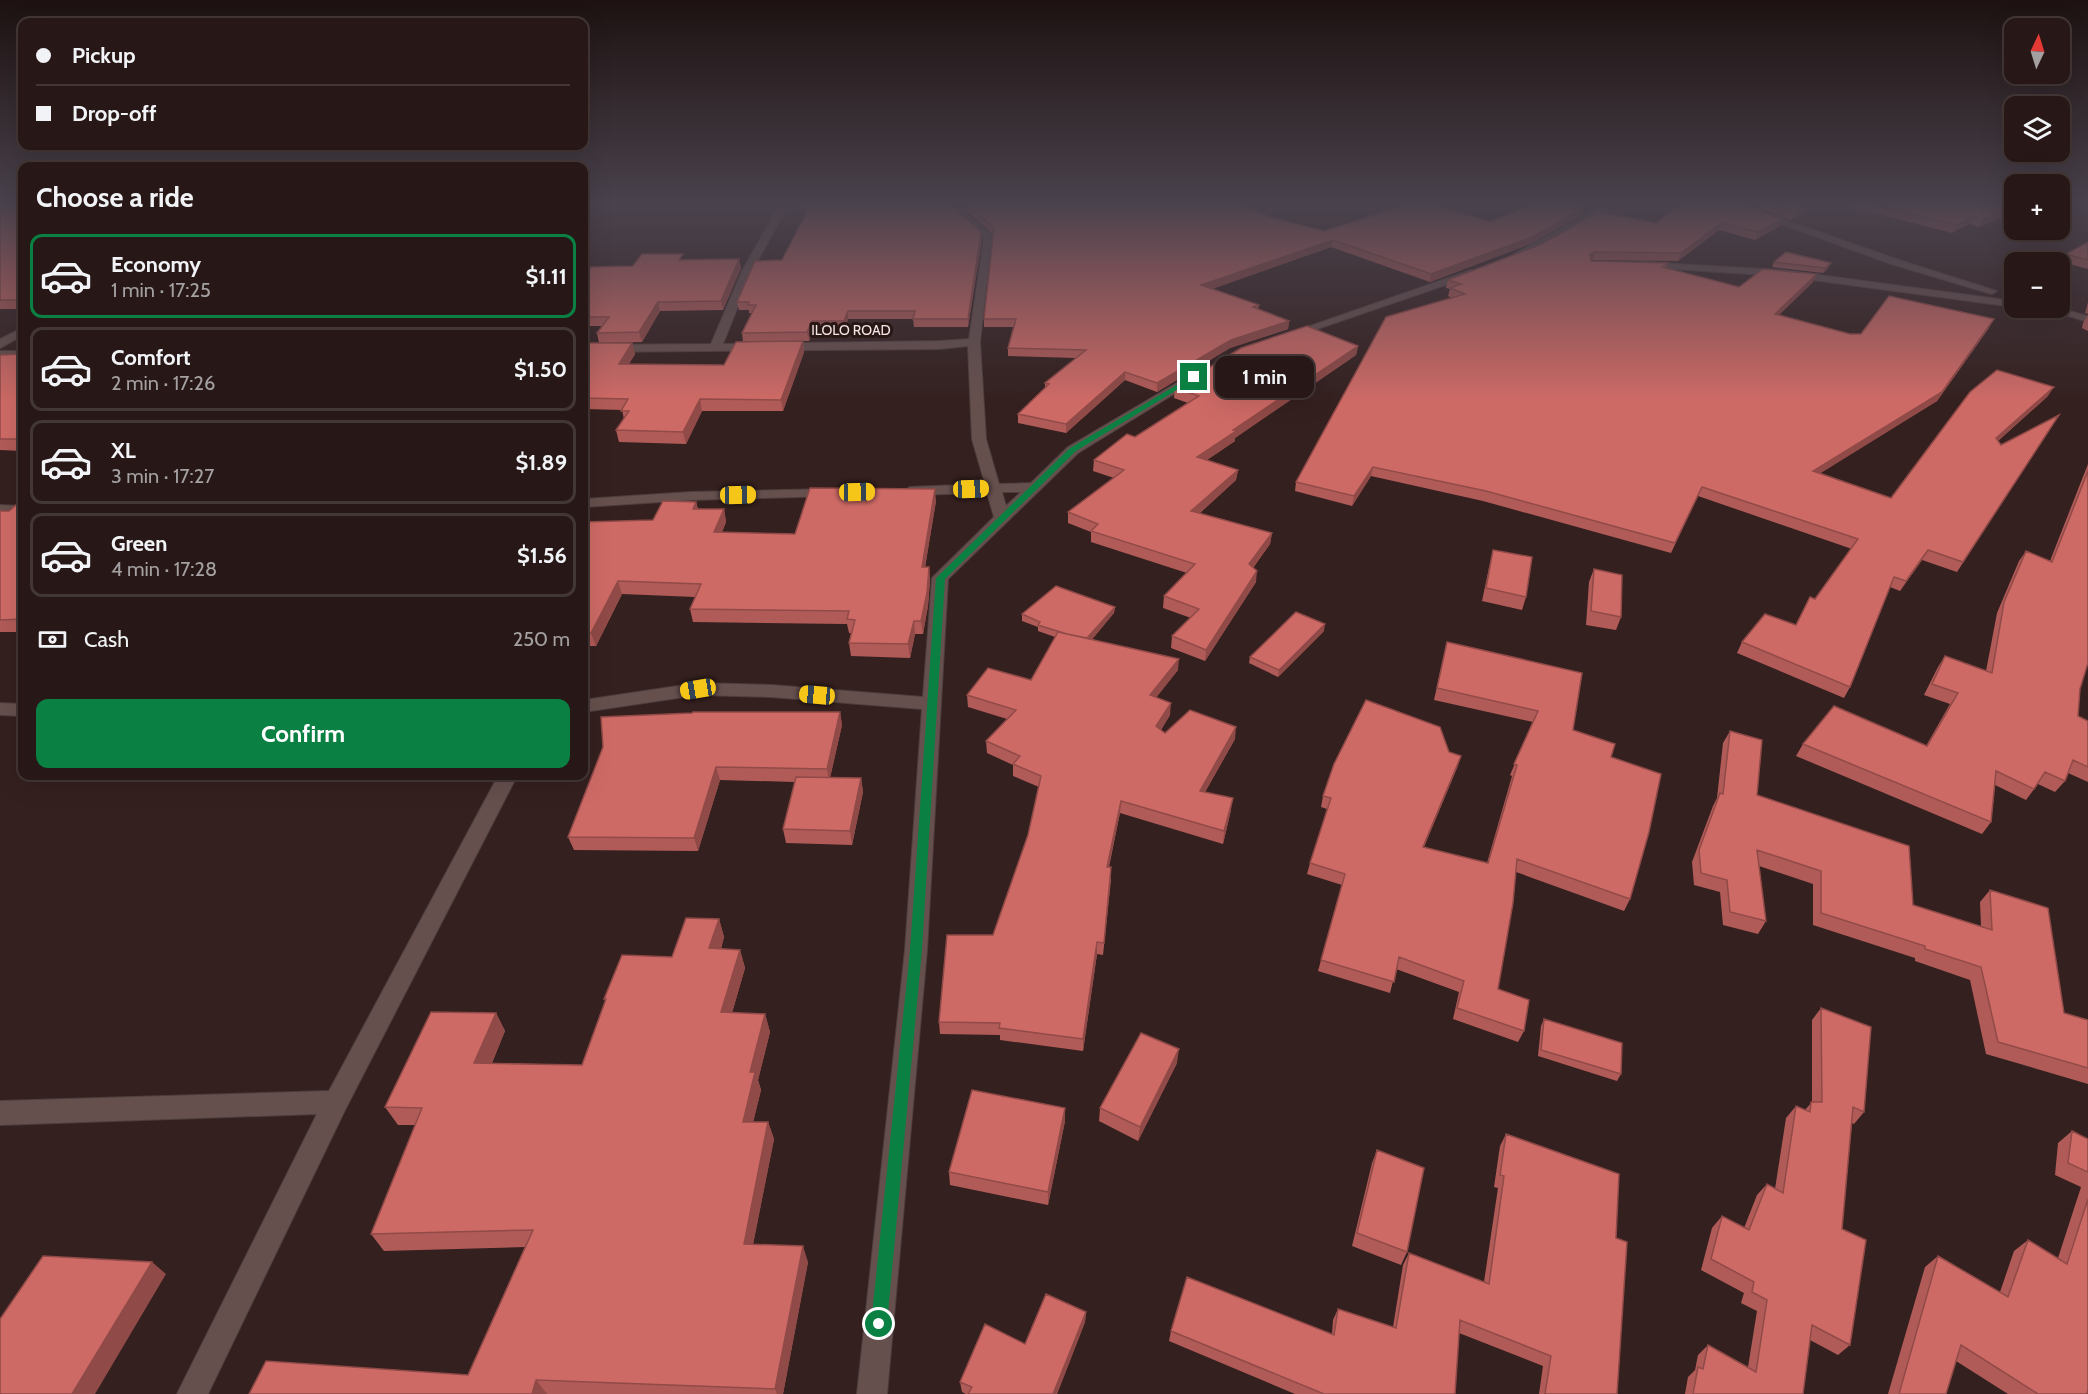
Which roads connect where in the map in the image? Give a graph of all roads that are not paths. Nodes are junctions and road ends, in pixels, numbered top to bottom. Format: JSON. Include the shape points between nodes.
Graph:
{"nodes":[{"id":1,"x":747,"y":271,"type":"edge"},
{"id":2,"x":984,"y":271,"type":"edge"},
{"id":3,"x":1474,"y":271,"type":"edge"},
{"id":4,"x":1746,"y":271,"type":"edge"},
{"id":5,"x":1925,"y":271,"type":"edge"},
{"id":6,"x":2004,"y":295,"type":"edge"},
{"id":7,"x":2004,"y":303,"type":"edge"},
{"id":8,"x":2070,"y":314,"type":"edge"},
{"id":9,"x":2070,"y":314,"type":"edge"},
{"id":10,"x":2073,"y":315,"type":"junction"},
{"id":11,"x":2088,"y":319,"type":"edge"},
{"id":12,"x":18,"y":333,"type":"edge"},
{"id":13,"x":1278,"y":339,"type":"edge"},
{"id":14,"x":974,"y":342,"type":"junction"},
{"id":15,"x":0,"y":344,"type":"edge"},
{"id":16,"x":716,"y":346,"type":"junction"},
{"id":17,"x":588,"y":349,"type":"edge"},
{"id":18,"x":18,"y":354,"type":"edge"},
{"id":19,"x":0,"y":355,"type":"edge"},
{"id":20,"x":1204,"y":371,"type":"edge"},
{"id":21,"x":1034,"y":487,"type":"junction"},
{"id":22,"x":994,"y":488,"type":"junction"},
{"id":23,"x":892,"y":492,"type":"edge"},
{"id":24,"x":845,"y":493,"type":"edge"},
{"id":25,"x":588,"y":503,"type":"edge"},
{"id":26,"x":0,"y":509,"type":"edge"},
{"id":27,"x":18,"y":510,"type":"edge"},
{"id":28,"x":1002,"y":518,"type":"junction"},
{"id":29,"x":932,"y":704,"type":"junction"},
{"id":30,"x":588,"y":705,"type":"edge"},
{"id":31,"x":0,"y":709,"type":"edge"},
{"id":32,"x":18,"y":710,"type":"edge"},
{"id":33,"x":505,"y":780,"type":"edge"},
{"id":34,"x":336,"y":1102,"type":"junction"},
{"id":35,"x":0,"y":1113,"type":"edge"},
{"id":36,"x":192,"y":1394,"type":"edge"},
{"id":37,"x":872,"y":1394,"type":"edge"}],
"edges":[{"from":1,"to":16,"type":"street"},
{"from":2,"to":14,"type":"street"},
{"from":3,"to":13,"type":"street"},
{"from":4,"to":7,"type":"street"},
{"from":5,"to":6,"type":"street"},
{"from":8,"to":10,"type":"street"},
{"from":9,"to":10,"type":"street"},
{"from":10,"to":11,"type":"street"},
{"from":12,"to":15,"type":"street"},
{"from":14,"to":16,"type":"street","name":"ILOLO ROAD"},
{"from":14,"to":22,"type":"street","via":[[979,439]]},
{"from":16,"to":17,"type":"street","name":"ILOLO ROAD"},
{"from":18,"to":19,"type":"street"},
{"from":20,"to":21,"type":"street","via":[[1073,450]]},
{"from":21,"to":22,"type":"street"},
{"from":21,"to":28,"type":"street"},
{"from":22,"to":23,"type":"street"},
{"from":22,"to":28,"type":"street"},
{"from":24,"to":25,"type":"street"},
{"from":26,"to":27,"type":"street"},
{"from":28,"to":29,"type":"street","via":[[940,578]]},
{"from":29,"to":30,"type":"street","via":[[698,689]]},
{"from":29,"to":37,"type":"street","via":[[916,950]]},
{"from":31,"to":32,"type":"street"},
{"from":33,"to":34,"type":"street"},
{"from":34,"to":35,"type":"street"},
{"from":34,"to":36,"type":"street"}]}
